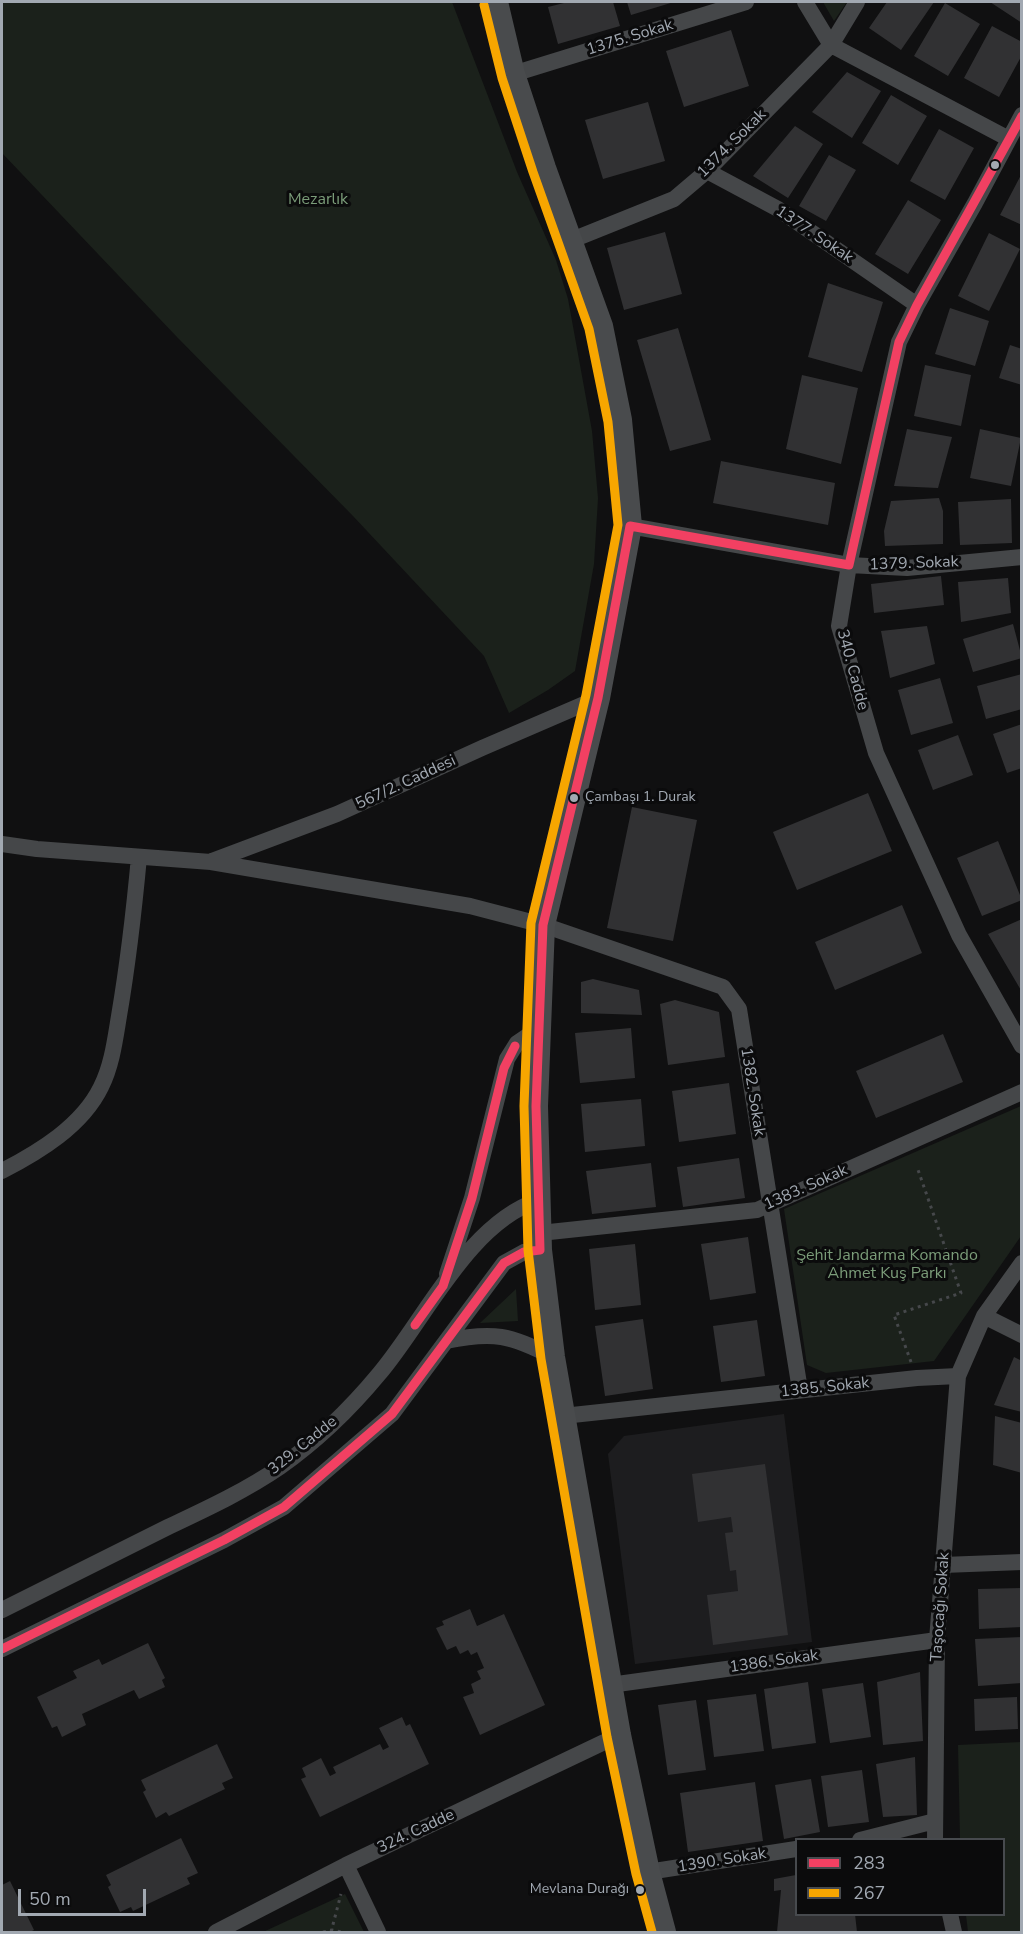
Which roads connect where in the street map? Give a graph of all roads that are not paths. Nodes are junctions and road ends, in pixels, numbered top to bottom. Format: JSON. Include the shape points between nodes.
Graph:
{"nodes":[{"id":1,"x":496,"y":2,"type":"edge"},
{"id":2,"x":746,"y":2,"type":"edge"},
{"id":3,"x":805,"y":2,"type":"edge"},
{"id":4,"x":858,"y":2,"type":"edge"},
{"id":5,"x":831,"y":45,"type":"junction"},
{"id":6,"x":513,"y":74,"type":"junction"},
{"id":7,"x":1017,"y":127,"type":"edge"},
{"id":8,"x":707,"y":171,"type":"junction"},
{"id":9,"x":572,"y":240,"type":"junction"},
{"id":10,"x":917,"y":305,"type":"junction"},
{"id":11,"x":630,"y":526,"type":"junction"},
{"id":12,"x":1022,"y":557,"type":"edge"},
{"id":13,"x":849,"y":565,"type":"junction"},
{"id":14,"x":598,"y":698,"type":"junction"},
{"id":15,"x":2,"y":844,"type":"edge"},
{"id":16,"x":139,"y":857,"type":"junction"},
{"id":17,"x":211,"y":862,"type":"junction"},
{"id":18,"x":543,"y":925,"type":"junction"},
{"id":19,"x":539,"y":1028,"type":"junction"},
{"id":20,"x":1019,"y":1037,"type":"edge"},
{"id":21,"x":1022,"y":1092,"type":"edge"},
{"id":22,"x":2,"y":1171,"type":"edge"},
{"id":23,"x":539,"y":1200,"type":"junction"},
{"id":24,"x":771,"y":1204,"type":"junction"},
{"id":25,"x":540,"y":1242,"type":"junction"},
{"id":26,"x":1022,"y":1263,"type":"edge"},
{"id":27,"x":443,"y":1286,"type":"junction"},
{"id":28,"x":984,"y":1316,"type":"junction"},
{"id":29,"x":1022,"y":1335,"type":"edge"},
{"id":30,"x":446,"y":1341,"type":"junction"},
{"id":31,"x":553,"y":1357,"type":"junction"},
{"id":32,"x":958,"y":1376,"type":"junction"},
{"id":33,"x":800,"y":1390,"type":"junction"},
{"id":34,"x":563,"y":1416,"type":"junction"},
{"id":35,"x":1022,"y":1562,"type":"edge"},
{"id":36,"x":943,"y":1565,"type":"junction"},
{"id":37,"x":2,"y":1610,"type":"edge"},
{"id":38,"x":937,"y":1640,"type":"junction"},
{"id":39,"x":2,"y":1649,"type":"edge"},
{"id":40,"x":610,"y":1685,"type":"junction"},
{"id":41,"x":618,"y":1735,"type":"junction"},
{"id":42,"x":935,"y":1821,"type":"junction"},
{"id":43,"x":864,"y":1838,"type":"edge"},
{"id":44,"x":935,"y":1838,"type":"edge"},
{"id":45,"x":795,"y":1849,"type":"edge"},
{"id":46,"x":346,"y":1865,"type":"junction"},
{"id":47,"x":648,"y":1872,"type":"junction"},
{"id":48,"x":950,"y":1916,"type":"edge"},
{"id":49,"x":216,"y":1932,"type":"edge"},
{"id":50,"x":378,"y":1932,"type":"edge"},
{"id":51,"x":664,"y":1932,"type":"edge"},
{"id":52,"x":954,"y":1932,"type":"edge"}],
"edges":[{"from":1,"to":6,"type":"main road"},
{"from":2,"to":6,"type":"street","name":"1375. Sokak"},
{"from":3,"to":5,"type":"street"},
{"from":4,"to":5,"type":"street","name":"1374. Sokak"},
{"from":5,"to":7,"type":"street"},
{"from":5,"to":8,"type":"street","name":"1374. Sokak"},
{"from":6,"to":9,"type":"main road"},
{"from":7,"to":10,"type":"street","name":"340. Cadde"},
{"from":8,"to":9,"type":"street","name":"1374. Sokak","via":[[674,199]]},
{"from":8,"to":10,"type":"street","name":"1377. Sokak","via":[[778,209]]},
{"from":9,"to":11,"type":"main road","via":[[601,326],[620,420]]},
{"from":10,"to":13,"type":"street","name":"340. Cadde","via":[[899,342]]},
{"from":11,"to":13,"type":"street","name":"1379. Sokak"},
{"from":11,"to":14,"type":"main road"},
{"from":12,"to":13,"type":"street","name":"1379. Sokak","via":[[908,568]]},
{"from":13,"to":20,"type":"street","name":"340. Cadde","via":[[839,626],[876,753],[959,935]]},
{"from":14,"to":17,"type":"street","name":"567/2. Caddesi","via":[[337,814]]},
{"from":14,"to":18,"type":"main road"},
{"from":15,"to":16,"type":"street","name":"1382. Sokak"},
{"from":16,"to":17,"type":"street","name":"1382. Sokak"},
{"from":16,"to":22,"type":"street","via":[[129,958],[111,1058],[101,1087],[84,1112],[59,1136]]},
{"from":17,"to":18,"type":"street","name":"1382. Sokak","via":[[470,906]]},
{"from":18,"to":19,"type":"main road"},
{"from":18,"to":24,"type":"street","name":"1382. Sokak","via":[[723,987],[739,1009]]},
{"from":19,"to":23,"type":"main road"},
{"from":19,"to":27,"type":"street","via":[[517,1043],[507,1059],[469,1209]]},
{"from":21,"to":24,"type":"street","name":"1383. Sokak"},
{"from":23,"to":25,"type":"main road"},
{"from":23,"to":27,"type":"street","name":"329. Cadde","via":[[497,1223]]},
{"from":24,"to":25,"type":"street","name":"1383. Sokak","via":[[757,1210]]},
{"from":24,"to":33,"type":"street","name":"1382. Sokak"},
{"from":25,"to":30,"type":"street","name":"329. Cadde","via":[[504,1263]]},
{"from":25,"to":31,"type":"main road"},
{"from":26,"to":28,"type":"street"},
{"from":27,"to":37,"type":"street","name":"329. Cadde","via":[[357,1400],[279,1467],[239,1492]]},
{"from":28,"to":29,"type":"street"},
{"from":28,"to":32,"type":"street"},
{"from":30,"to":31,"type":"street","via":[[491,1335],[526,1343]]},
{"from":30,"to":39,"type":"street","name":"329. Cadde","via":[[392,1414],[284,1507]]},
{"from":31,"to":34,"type":"main road"},
{"from":32,"to":33,"type":"street","name":"1385. Sokak"},
{"from":32,"to":36,"type":"street","name":"Taşocağı Sokak"},
{"from":33,"to":34,"type":"street","name":"1385. Sokak"},
{"from":34,"to":40,"type":"main road"},
{"from":35,"to":36,"type":"street"},
{"from":36,"to":38,"type":"street","name":"Taşocağı Sokak"},
{"from":38,"to":40,"type":"street","name":"1386. Sokak"},
{"from":38,"to":42,"type":"street","name":"Taşocağı Sokak"},
{"from":40,"to":41,"type":"main road"},
{"from":41,"to":46,"type":"street","name":"324. Cadde"},
{"from":41,"to":47,"type":"main road"},
{"from":42,"to":43,"type":"street"},
{"from":42,"to":44,"type":"street","name":"Taşocağı Sokak"},
{"from":45,"to":47,"type":"street","name":"1390. Sokak"},
{"from":46,"to":49,"type":"street","name":"324. Cadde"},
{"from":46,"to":50,"type":"street"},
{"from":47,"to":51,"type":"main road"},
{"from":48,"to":52,"type":"street"}]}
